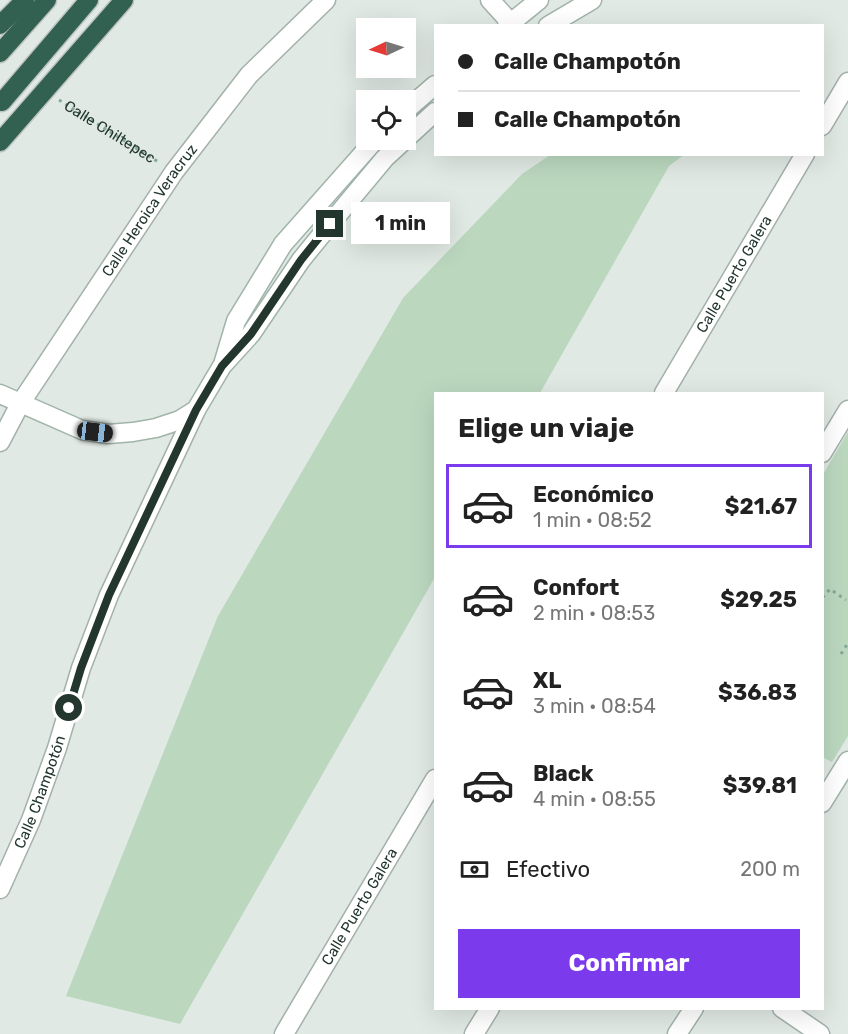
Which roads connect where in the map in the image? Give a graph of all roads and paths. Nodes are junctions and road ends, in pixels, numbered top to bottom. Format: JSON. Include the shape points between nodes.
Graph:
{"nodes":[{"id":1,"x":25,"y":0,"type":"edge"},
{"id":2,"x":47,"y":0,"type":"edge"},
{"id":3,"x":89,"y":0,"type":"edge"},
{"id":4,"x":124,"y":0,"type":"edge"},
{"id":5,"x":326,"y":0,"type":"edge"},
{"id":6,"x":490,"y":0,"type":"edge"},
{"id":7,"x":539,"y":0,"type":"edge"},
{"id":8,"x":592,"y":0,"type":"edge"},
{"id":9,"x":509,"y":24,"type":"edge"},
{"id":10,"x":551,"y":24,"type":"edge"},
{"id":11,"x":0,"y":25,"type":"edge"},
{"id":12,"x":0,"y":53,"type":"edge"},
{"id":13,"x":848,"y":82,"type":"edge"},
{"id":14,"x":434,"y":86,"type":"edge"},
{"id":15,"x":45,"y":91,"type":"junction"},
{"id":16,"x":416,"y":101,"type":"edge"},
{"id":17,"x":2,"y":102,"type":"dead end"},
{"id":18,"x":434,"y":113,"type":"edge"},
{"id":19,"x":824,"y":123,"type":"edge"},
{"id":20,"x":0,"y":142,"type":"edge"},
{"id":21,"x":366,"y":150,"type":"edge"},
{"id":22,"x":804,"y":156,"type":"edge"},
{"id":23,"x":174,"y":172,"type":"junction"},
{"id":24,"x":222,"y":366,"type":"junction"},
{"id":25,"x":665,"y":392,"type":"edge"},
{"id":26,"x":0,"y":394,"type":"edge"},
{"id":27,"x":20,"y":404,"type":"junction"},
{"id":28,"x":196,"y":410,"type":"junction"},
{"id":29,"x":848,"y":410,"type":"edge"},
{"id":30,"x":0,"y":442,"type":"edge"},
{"id":31,"x":824,"y":450,"type":"edge"},
{"id":32,"x":824,"y":596,"type":"edge"},
{"id":33,"x":847,"y":600,"type":"edge"},
{"id":34,"x":848,"y":643,"type":"edge"},
{"id":35,"x":841,"y":654,"type":"dead end"},
{"id":36,"x":848,"y":761,"type":"edge"},
{"id":37,"x":434,"y":781,"type":"edge"},
{"id":38,"x":824,"y":800,"type":"edge"},
{"id":39,"x":0,"y":889,"type":"edge"},
{"id":40,"x":488,"y":1010,"type":"edge"},
{"id":41,"x":693,"y":1010,"type":"edge"},
{"id":42,"x":785,"y":1010,"type":"edge"},
{"id":43,"x":284,"y":1034,"type":"edge"},
{"id":44,"x":474,"y":1034,"type":"edge"},
{"id":45,"x":678,"y":1034,"type":"edge"},
{"id":46,"x":820,"y":1034,"type":"edge"}],
"edges":[{"from":1,"to":11,"type":"highway"},
{"from":2,"to":12,"type":"highway"},
{"from":3,"to":17,"type":"highway"},
{"from":4,"to":15,"type":"highway"},
{"from":5,"to":23,"type":"street","name":"Calle Heroica Veracruz","via":[[249,75]]},
{"from":6,"to":9,"type":"street"},
{"from":7,"to":9,"type":"street"},
{"from":8,"to":10,"type":"street"},
{"from":13,"to":19,"type":"street"},
{"from":14,"to":16,"type":"street"},
{"from":15,"to":20,"type":"highway"},
{"from":15,"to":23,"type":"path","name":"Calle Chiltepec"},
{"from":18,"to":24,"type":"street","name":"Calle Champotón","via":[[385,158],[301,260],[251,334]]},
{"from":21,"to":24,"type":"street","name":"Calle Champotón","via":[[283,244],[236,321]]},
{"from":22,"to":25,"type":"street","name":"Calle Puerto Galera"},
{"from":23,"to":27,"type":"street","name":"Calle Heroica Veracruz"},
{"from":24,"to":28,"type":"street","name":"Calle Champotón"},
{"from":26,"to":27,"type":"street"},
{"from":27,"to":28,"type":"street","via":[[82,430],[108,434],[156,428]]},
{"from":27,"to":30,"type":"street","name":"Calle Heroica Veracruz"},
{"from":28,"to":39,"type":"street","name":"Calle Champotón","via":[[109,595],[31,820]]},
{"from":29,"to":31,"type":"street"},
{"from":32,"to":33,"type":"path","via":[[830,589]]},
{"from":34,"to":35,"type":"path"},
{"from":36,"to":38,"type":"street"},
{"from":37,"to":43,"type":"street","name":"Calle Puerto Galera"},
{"from":40,"to":44,"type":"street"},
{"from":41,"to":45,"type":"street"},
{"from":42,"to":46,"type":"street"}]}
